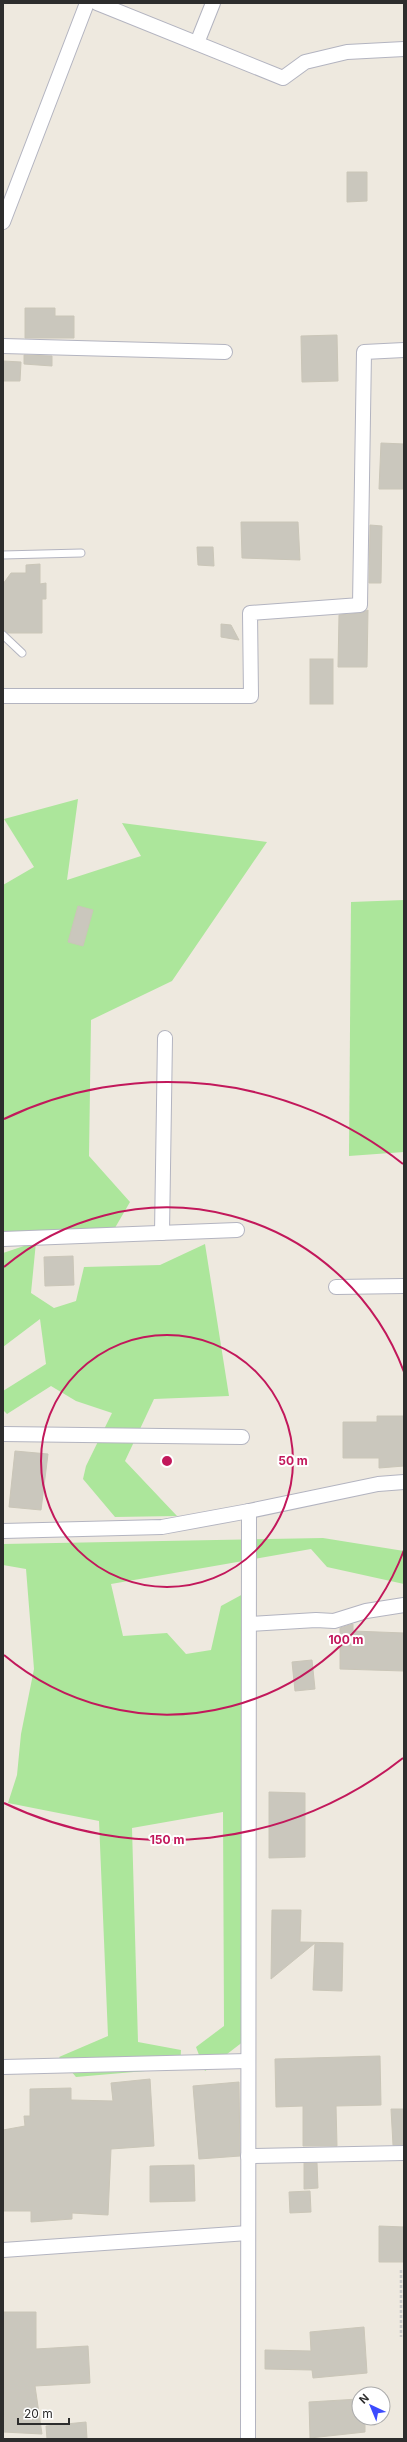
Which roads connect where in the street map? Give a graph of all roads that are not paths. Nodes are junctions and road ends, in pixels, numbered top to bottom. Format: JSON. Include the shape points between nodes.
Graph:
{"nodes":[{"id":1,"x":87,"y":3,"type":"edge"},
{"id":2,"x":97,"y":3,"type":"edge"},
{"id":3,"x":213,"y":3,"type":"edge"},
{"id":4,"x":197,"y":43,"type":"junction"},
{"id":5,"x":404,"y":49,"type":"edge"},
{"id":6,"x":3,"y":222,"type":"edge"},
{"id":7,"x":3,"y":346,"type":"edge"},
{"id":8,"x":404,"y":350,"type":"edge"},
{"id":9,"x":225,"y":352,"type":"dead end"},
{"id":10,"x":81,"y":553,"type":"dead end"},
{"id":11,"x":3,"y":556,"type":"edge"},
{"id":12,"x":3,"y":635,"type":"edge"},
{"id":13,"x":22,"y":653,"type":"dead end"},
{"id":14,"x":3,"y":696,"type":"edge"},
{"id":15,"x":165,"y":1038,"type":"dead end"},
{"id":16,"x":237,"y":1230,"type":"dead end"},
{"id":17,"x":162,"y":1233,"type":"junction"},
{"id":18,"x":3,"y":1239,"type":"edge"},
{"id":19,"x":404,"y":1286,"type":"edge"},
{"id":20,"x":336,"y":1287,"type":"dead end"},
{"id":21,"x":3,"y":1434,"type":"edge"},
{"id":22,"x":242,"y":1437,"type":"dead end"},
{"id":23,"x":404,"y":1482,"type":"edge"},
{"id":24,"x":250,"y":1511,"type":"junction"},
{"id":25,"x":3,"y":1531,"type":"edge"},
{"id":26,"x":404,"y":1605,"type":"edge"},
{"id":27,"x":249,"y":1624,"type":"junction"},
{"id":28,"x":248,"y":2061,"type":"junction"},
{"id":29,"x":3,"y":2067,"type":"edge"},
{"id":30,"x":404,"y":2153,"type":"edge"},
{"id":31,"x":248,"y":2156,"type":"junction"},
{"id":32,"x":248,"y":2232,"type":"junction"},
{"id":33,"x":3,"y":2250,"type":"edge"},
{"id":34,"x":248,"y":2439,"type":"edge"}],
"edges":[{"from":1,"to":6,"type":"street"},
{"from":2,"to":4,"type":"street"},
{"from":3,"to":4,"type":"street"},
{"from":4,"to":5,"type":"street","via":[[283,78],[305,62],[347,52]]},
{"from":7,"to":9,"type":"street"},
{"from":8,"to":14,"type":"street","via":[[364,352],[360,605],[250,613],[251,696]]},
{"from":10,"to":11,"type":"lane"},
{"from":12,"to":13,"type":"lane"},
{"from":15,"to":17,"type":"street"},
{"from":16,"to":17,"type":"street"},
{"from":17,"to":18,"type":"street"},
{"from":19,"to":20,"type":"street"},
{"from":21,"to":22,"type":"street"},
{"from":23,"to":24,"type":"street","via":[[378,1484]]},
{"from":24,"to":25,"type":"street","via":[[162,1527]]},
{"from":24,"to":27,"type":"street"},
{"from":26,"to":27,"type":"street","via":[[366,1611],[334,1621]]},
{"from":27,"to":28,"type":"street"},
{"from":28,"to":29,"type":"street"},
{"from":28,"to":31,"type":"street"},
{"from":30,"to":31,"type":"street"},
{"from":31,"to":32,"type":"street"},
{"from":32,"to":33,"type":"street"},
{"from":32,"to":34,"type":"street"}]}
